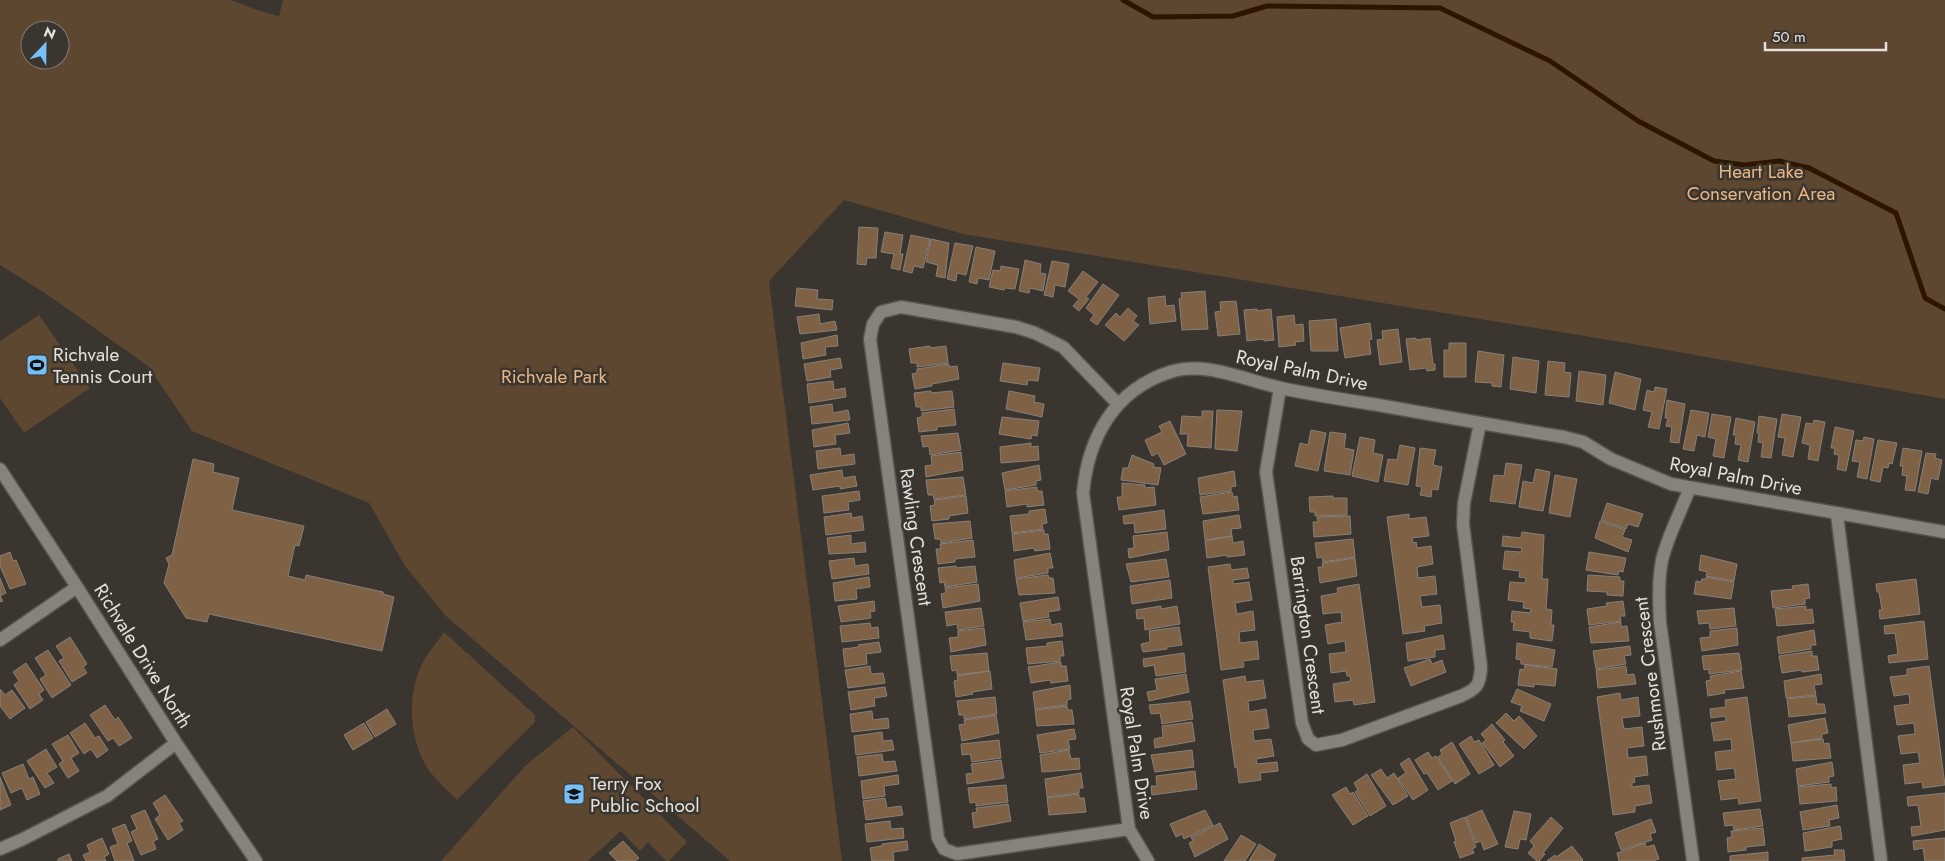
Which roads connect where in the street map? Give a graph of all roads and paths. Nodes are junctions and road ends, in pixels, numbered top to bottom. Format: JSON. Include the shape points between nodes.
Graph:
{"nodes":[{"id":1,"x":1280,"y":388,"type":"junction"},
{"id":2,"x":1118,"y":404,"type":"junction"},
{"id":3,"x":1480,"y":423,"type":"junction"},
{"id":4,"x":0,"y":469,"type":"edge"},
{"id":5,"x":1690,"y":488,"type":"junction"},
{"id":6,"x":1837,"y":515,"type":"junction"},
{"id":7,"x":1945,"y":532,"type":"edge"},
{"id":8,"x":77,"y":587,"type":"junction"},
{"id":9,"x":0,"y":640,"type":"edge"},
{"id":10,"x":176,"y":744,"type":"junction"},
{"id":11,"x":1128,"y":829,"type":"junction"},
{"id":12,"x":0,"y":849,"type":"edge"},
{"id":13,"x":256,"y":861,"type":"edge"},
{"id":14,"x":1148,"y":861,"type":"edge"},
{"id":15,"x":1693,"y":861,"type":"edge"},
{"id":16,"x":1881,"y":861,"type":"edge"}],
"edges":[{"from":1,"to":2,"type":"street","name":"Royal Palm Drive","via":[[1219,370],[1186,369],[1159,377]]},
{"from":1,"to":3,"type":"street","name":"Royal Palm Drive"},
{"from":1,"to":3,"type":"street","name":"Barrington Crescent","via":[[1266,472],[1302,723],[1308,739],[1316,745],[1342,740],[1461,696],[1474,690],[1480,680],[1463,524]]},
{"from":2,"to":11,"type":"street","name":"Royal Palm Drive","via":[[1105,421],[1091,450],[1082,493]]},
{"from":2,"to":11,"type":"street","name":"Rawling Crescent","via":[[1064,347],[1035,332],[901,307],[881,312],[873,324],[870,339],[938,838],[944,849],[957,854]]},
{"from":3,"to":5,"type":"street","name":"Royal Palm Drive","via":[[1583,442],[1611,459],[1671,484]]},
{"from":4,"to":8,"type":"street","name":"Richvale Drive North"},
{"from":5,"to":6,"type":"street","name":"Royal Palm Drive"},
{"from":5,"to":15,"type":"street","name":"Rushmore Crescent","via":[[1662,560],[1659,589],[1660,622]]},
{"from":6,"to":7,"type":"street","name":"Royal Palm Drive"},
{"from":6,"to":16,"type":"street"},
{"from":8,"to":9,"type":"street"},
{"from":8,"to":10,"type":"street","name":"Richvale Drive North"},
{"from":10,"to":12,"type":"street","via":[[107,796]]},
{"from":10,"to":13,"type":"street","name":"Richvale Drive North"},
{"from":11,"to":14,"type":"street","name":"Royal Palm Drive"}]}
